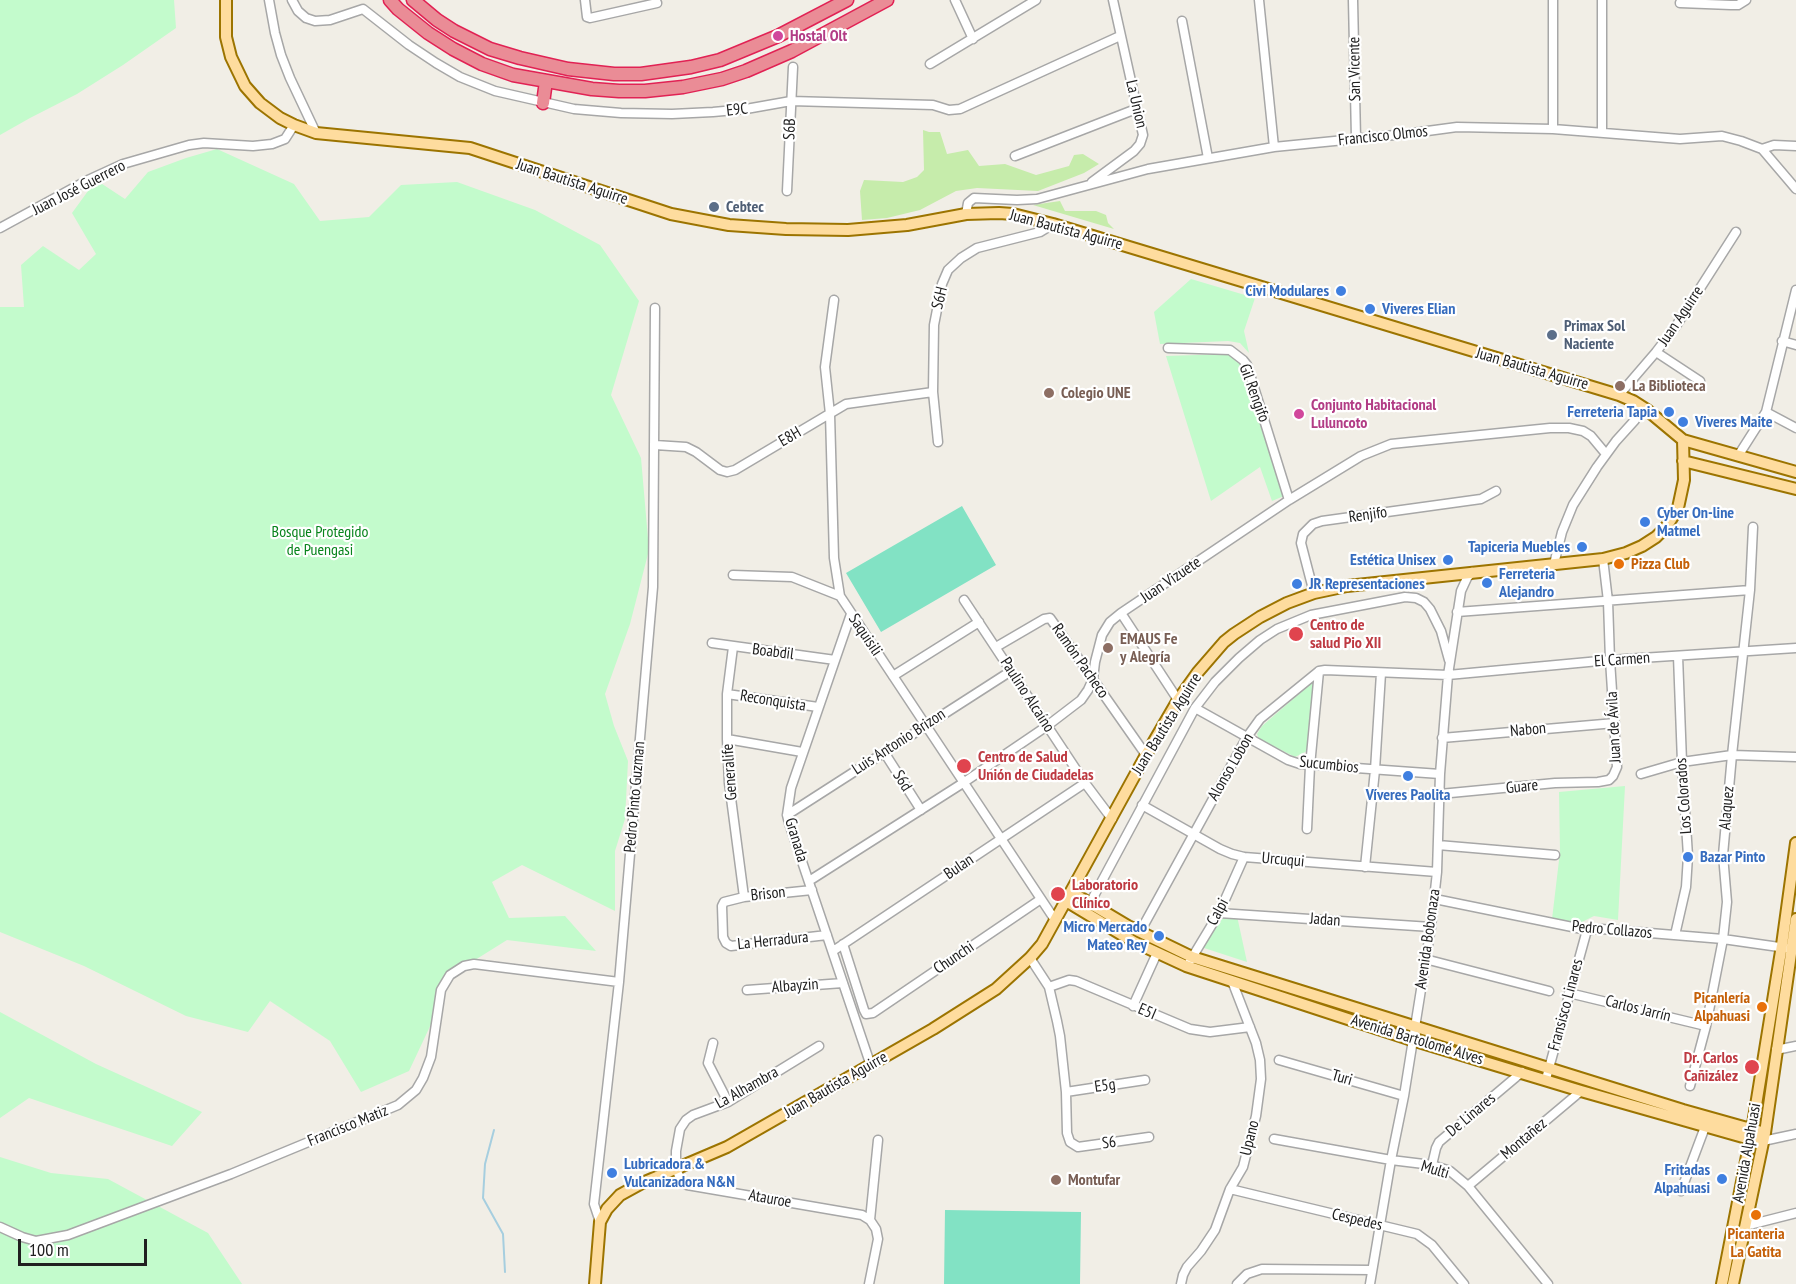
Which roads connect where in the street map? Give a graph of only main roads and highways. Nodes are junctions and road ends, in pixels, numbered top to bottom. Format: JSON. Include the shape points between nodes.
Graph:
{"nodes":[{"id":1,"x":226,"y":0,"type":"edge"},
{"id":2,"x":390,"y":0,"type":"edge"},
{"id":3,"x":413,"y":0,"type":"edge"},
{"id":4,"x":847,"y":0,"type":"edge"},
{"id":5,"x":887,"y":0,"type":"edge"},
{"id":6,"x":546,"y":81,"type":"junction"},
{"id":7,"x":543,"y":103,"type":"road end"},
{"id":8,"x":1683,"y":440,"type":"junction"},
{"id":9,"x":1683,"y":461,"type":"junction"},
{"id":10,"x":1796,"y":472,"type":"edge"},
{"id":11,"x":1796,"y":489,"type":"edge"},
{"id":12,"x":1796,"y":843,"type":"edge"},
{"id":13,"x":1794,"y":879,"type":"edge"},
{"id":14,"x":1069,"y":897,"type":"junction"},
{"id":15,"x":1088,"y":908,"type":"junction"},
{"id":16,"x":1796,"y":919,"type":"edge"},
{"id":17,"x":1786,"y":948,"type":"junction"},
{"id":18,"x":1189,"y":962,"type":"junction"},
{"id":19,"x":1788,"y":965,"type":"edge"},
{"id":20,"x":1547,"y":1074,"type":"junction"},
{"id":21,"x":1751,"y":1135,"type":"junction"},
{"id":22,"x":1764,"y":1137,"type":"junction"},
{"id":23,"x":600,"y":1222,"type":"joint"},
{"id":24,"x":595,"y":1284,"type":"edge"},
{"id":25,"x":1722,"y":1284,"type":"edge"},
{"id":26,"x":1732,"y":1284,"type":"edge"}],
"edges":[{"from":1,"to":8,"type":"main road","name":"Juan Bautista Aguirre","via":[[226,37],[240,77],[260,103],[280,118],[316,133],[470,148],[671,214],[729,225],[848,230],[966,214],[1013,214],[1619,395],[1641,405]]},
{"from":2,"to":6,"type":"highway","via":[[453,49],[513,75]]},
{"from":3,"to":4,"type":"highway","via":[[454,31],[490,49],[568,69],[641,74],[720,60],[778,36]]},
{"from":5,"to":6,"type":"highway","via":[[792,51],[722,79],[636,91]]},
{"from":6,"to":7,"type":"highway"},
{"from":8,"to":9,"type":"main road","name":"Juan Bautista Aguirre"},
{"from":8,"to":10,"type":"main road"},
{"from":9,"to":11,"type":"main road"},
{"from":9,"to":14,"type":"main road","name":"Juan Bautista Aguirre","via":[[1682,498],[1674,517],[1656,537],[1626,553],[1603,559],[1347,586],[1287,603],[1234,634],[1178,700]]},
{"from":12,"to":13,"type":"main road","name":"Avenida Alpahuasi"},
{"from":13,"to":17,"type":"main road","name":"Avenida Alpahuasi"},
{"from":14,"to":15,"type":"main road","name":"Avenida Bartolomé Alves"},
{"from":14,"to":23,"type":"main road","name":"Juan Bautista Aguirre","via":[[1042,944],[996,989],[727,1147],[628,1189],[607,1209]]},
{"from":15,"to":18,"type":"main road","name":"Avenida Bartolomé Alves","via":[[1140,932]]},
{"from":15,"to":18,"type":"main road","name":"Avenida Bartolomé Alves","via":[[1134,942]]},
{"from":16,"to":17,"type":"main road","name":"Avenida Alpahuasi"},
{"from":17,"to":19,"type":"main road","name":"Avenida Alpahuasi"},
{"from":18,"to":20,"type":"main road","name":"Avenida Bartolomé Alves","via":[[1415,1027]]},
{"from":18,"to":20,"type":"main road","name":"Avenida Bartolomé Alves","via":[[1232,981],[1412,1040],[1522,1072]]},
{"from":19,"to":21,"type":"main road","name":"Avenida Alpahuasi"},
{"from":19,"to":22,"type":"main road","name":"Avenida Alpahuasi"},
{"from":20,"to":21,"type":"main road","name":"Avenida Bartolomé Alves"},
{"from":20,"to":21,"type":"main road","name":"Avenida Bartolomé Alves","via":[[1581,1091],[1705,1127]]},
{"from":21,"to":22,"type":"main road","name":"Avenida Bartolomé Alves"},
{"from":21,"to":25,"type":"main road","name":"Avenida Alpahuasi"},
{"from":22,"to":26,"type":"main road","name":"Avenida Alpahuasi"},
{"from":23,"to":24,"type":"main road","name":"Pedro Pinto Guzman"}]}
